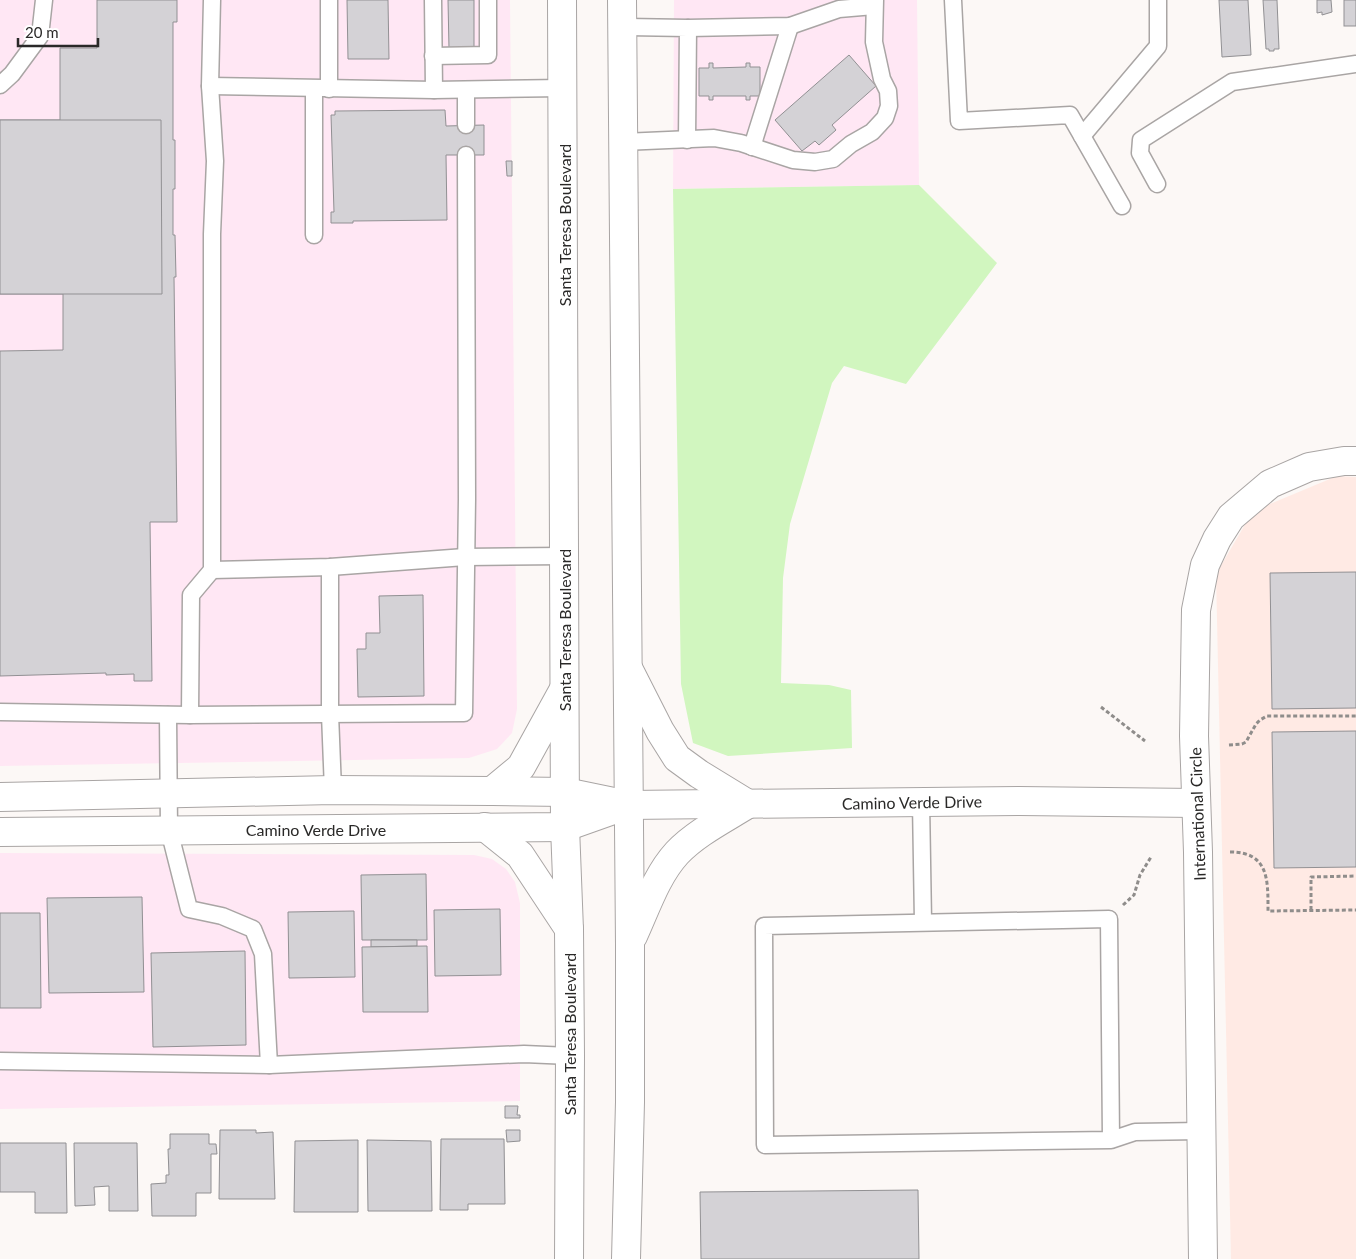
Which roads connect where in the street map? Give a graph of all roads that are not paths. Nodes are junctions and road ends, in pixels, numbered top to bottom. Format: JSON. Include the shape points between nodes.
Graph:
{"nodes":[{"id":1,"x":44,"y":0,"type":"edge"},
{"id":2,"x":212,"y":0,"type":"edge"},
{"id":3,"x":329,"y":0,"type":"edge"},
{"id":4,"x":433,"y":0,"type":"edge"},
{"id":5,"x":488,"y":0,"type":"edge"},
{"id":6,"x":562,"y":0,"type":"edge"},
{"id":7,"x":622,"y":0,"type":"edge"},
{"id":8,"x":636,"y":0,"type":"edge"},
{"id":9,"x":953,"y":0,"type":"edge"},
{"id":10,"x":1158,"y":0,"type":"edge"},
{"id":11,"x":875,"y":3,"type":"edge"},
{"id":12,"x":790,"y":26,"type":"junction"},
{"id":13,"x":688,"y":28,"type":"junction"},
{"id":14,"x":625,"y":35,"type":"junction"},
{"id":15,"x":433,"y":56,"type":"junction"},
{"id":16,"x":1356,"y":64,"type":"edge"},
{"id":17,"x":0,"y":85,"type":"edge"},
{"id":18,"x":210,"y":86,"type":"junction"},
{"id":19,"x":563,"y":88,"type":"junction"},
{"id":20,"x":322,"y":89,"type":"junction"},
{"id":21,"x":434,"y":90,"type":"junction"},
{"id":22,"x":466,"y":90,"type":"junction"},
{"id":23,"x":466,"y":125,"type":"dead end"},
{"id":24,"x":1082,"y":136,"type":"junction"},
{"id":25,"x":687,"y":140,"type":"junction"},
{"id":26,"x":623,"y":142,"type":"junction"},
{"id":27,"x":752,"y":147,"type":"junction"},
{"id":28,"x":466,"y":155,"type":"dead end"},
{"id":29,"x":1157,"y":184,"type":"dead end"},
{"id":30,"x":1122,"y":206,"type":"dead end"},
{"id":31,"x":314,"y":235,"type":"dead end"},
{"id":32,"x":1356,"y":461,"type":"edge"},
{"id":33,"x":564,"y":556,"type":"junction"},
{"id":34,"x":465,"y":557,"type":"junction"},
{"id":35,"x":330,"y":567,"type":"junction"},
{"id":36,"x":212,"y":570,"type":"junction"},
{"id":37,"x":627,"y":666,"type":"junction"},
{"id":38,"x":564,"y":688,"type":"junction"},
{"id":39,"x":0,"y":712,"type":"edge"},
{"id":40,"x":168,"y":714,"type":"junction"},
{"id":41,"x":330,"y":714,"type":"junction"},
{"id":42,"x":190,"y":715,"type":"junction"},
{"id":43,"x":333,"y":790,"type":"junction"},
{"id":44,"x":492,"y":791,"type":"junction"},
{"id":45,"x":565,"y":792,"type":"junction"},
{"id":46,"x":169,"y":794,"type":"junction"},
{"id":47,"x":0,"y":797,"type":"edge"},
{"id":48,"x":921,"y":802,"type":"junction"},
{"id":49,"x":1196,"y":803,"type":"junction"},
{"id":50,"x":748,"y":804,"type":"junction"},
{"id":51,"x":628,"y":805,"type":"junction"},
{"id":52,"x":565,"y":826,"type":"junction"},
{"id":53,"x":485,"y":827,"type":"junction"},
{"id":54,"x":169,"y":830,"type":"junction"},
{"id":55,"x":0,"y":832,"type":"edge"},
{"id":56,"x":923,"y":922,"type":"junction"},
{"id":57,"x":569,"y":930,"type":"junction"},
{"id":58,"x":630,"y":944,"type":"junction"},
{"id":59,"x":570,"y":1056,"type":"junction"},
{"id":60,"x":0,"y":1061,"type":"edge"},
{"id":61,"x":269,"y":1065,"type":"junction"},
{"id":62,"x":1201,"y":1130,"type":"junction"},
{"id":63,"x":1111,"y":1140,"type":"junction"},
{"id":64,"x":569,"y":1259,"type":"edge"},
{"id":65,"x":626,"y":1259,"type":"edge"},
{"id":66,"x":1203,"y":1259,"type":"edge"}],
"edges":[{"from":1,"to":17,"type":"lane","via":[[40,36]]},
{"from":2,"to":18,"type":"lane"},
{"from":3,"to":20,"type":"lane"},
{"from":4,"to":15,"type":"lane"},
{"from":5,"to":15,"type":"lane","via":[[488,55]]},
{"from":6,"to":19,"type":"main road","name":"Santa Teresa Boulevard"},
{"from":7,"to":14,"type":"main road"},
{"from":8,"to":14,"type":"main road"},
{"from":9,"to":24,"type":"lane","via":[[959,121],[1070,115]]},
{"from":10,"to":24,"type":"lane","via":[[1158,46]]},
{"from":11,"to":12,"type":"lane","via":[[839,9]]},
{"from":11,"to":27,"type":"lane","via":[[874,42],[888,91],[889,106],[885,118],[872,132],[833,159],[815,162],[793,160]]},
{"from":12,"to":13,"type":"lane"},
{"from":12,"to":27,"type":"lane"},
{"from":13,"to":14,"type":"lane"},
{"from":13,"to":25,"type":"lane"},
{"from":14,"to":26,"type":"main road"},
{"from":15,"to":21,"type":"lane"},
{"from":16,"to":29,"type":"lane","via":[[1232,82],[1141,140],[1140,153]]},
{"from":18,"to":20,"type":"lane"},
{"from":18,"to":36,"type":"lane","via":[[215,161]]},
{"from":19,"to":22,"type":"lane"},
{"from":19,"to":33,"type":"main road","name":"Santa Teresa Boulevard"},
{"from":20,"to":21,"type":"lane"},
{"from":20,"to":31,"type":"lane"},
{"from":21,"to":22,"type":"lane"},
{"from":22,"to":23,"type":"lane"},
{"from":24,"to":30,"type":"lane"},
{"from":25,"to":26,"type":"lane"},
{"from":25,"to":27,"type":"lane","via":[[714,138]]},
{"from":26,"to":37,"type":"main road"},
{"from":28,"to":34,"type":"lane"},
{"from":32,"to":49,"type":"main road","name":"International Circle","via":[[1309,467],[1270,484],[1231,517],[1217,539],[1205,565],[1196,610]]},
{"from":33,"to":34,"type":"lane"},
{"from":33,"to":38,"type":"main road","name":"Santa Teresa Boulevard"},
{"from":34,"to":35,"type":"lane"},
{"from":34,"to":41,"type":"lane","via":[[464,713]]},
{"from":35,"to":36,"type":"lane"},
{"from":35,"to":41,"type":"lane"},
{"from":36,"to":42,"type":"lane","via":[[191,595]]},
{"from":37,"to":50,"type":"main road","via":[[677,758]]},
{"from":37,"to":51,"type":"main road"},
{"from":38,"to":44,"type":"main road","via":[[521,767]]},
{"from":38,"to":45,"type":"main road","name":"Santa Teresa Boulevard"},
{"from":39,"to":40,"type":"lane"},
{"from":40,"to":42,"type":"lane"},
{"from":40,"to":46,"type":"lane"},
{"from":41,"to":42,"type":"lane"},
{"from":41,"to":43,"type":"lane"},
{"from":43,"to":44,"type":"main road","name":"Camino Verde Drive"},
{"from":43,"to":46,"type":"main road","name":"Camino Verde Drive"},
{"from":44,"to":45,"type":"main road","name":"Camino Verde Drive"},
{"from":45,"to":51,"type":"main road","name":"Camino Verde Drive"},
{"from":45,"to":52,"type":"main road","name":"Santa Teresa Boulevard"},
{"from":46,"to":47,"type":"main road","name":"Camino Verde Drive"},
{"from":46,"to":54,"type":"lane"},
{"from":48,"to":49,"type":"main road","name":"Camino Verde Drive"},
{"from":48,"to":50,"type":"main road","name":"Camino Verde Drive"},
{"from":48,"to":56,"type":"lane"},
{"from":49,"to":62,"type":"main road","name":"International Circle"},
{"from":50,"to":51,"type":"main road","name":"Camino Verde Drive"},
{"from":50,"to":58,"type":"main road","via":[[676,854],[657,881]]},
{"from":51,"to":52,"type":"main road","name":"Camino Verde Drive"},
{"from":51,"to":58,"type":"main road"},
{"from":52,"to":53,"type":"main road","name":"Camino Verde Drive"},
{"from":52,"to":57,"type":"main road","name":"Santa Teresa Boulevard"},
{"from":53,"to":54,"type":"main road","name":"Camino Verde Drive"},
{"from":53,"to":57,"type":"main road","via":[[520,855]]},
{"from":54,"to":55,"type":"main road","name":"Camino Verde Drive"},
{"from":54,"to":61,"type":"lane","via":[[189,909],[222,916],[253,929],[263,954]]},
{"from":56,"to":63,"type":"lane","via":[[1109,919]]},
{"from":56,"to":63,"type":"lane","via":[[764,926],[765,1146]]},
{"from":57,"to":59,"type":"main road","name":"Santa Teresa Boulevard"},
{"from":58,"to":65,"type":"main road"},
{"from":59,"to":61,"type":"lane","via":[[524,1054]]},
{"from":59,"to":64,"type":"main road","name":"Santa Teresa Boulevard"},
{"from":60,"to":61,"type":"lane"},
{"from":62,"to":63,"type":"lane","via":[[1135,1132]]},
{"from":62,"to":66,"type":"main road","name":"International Circle"}]}
